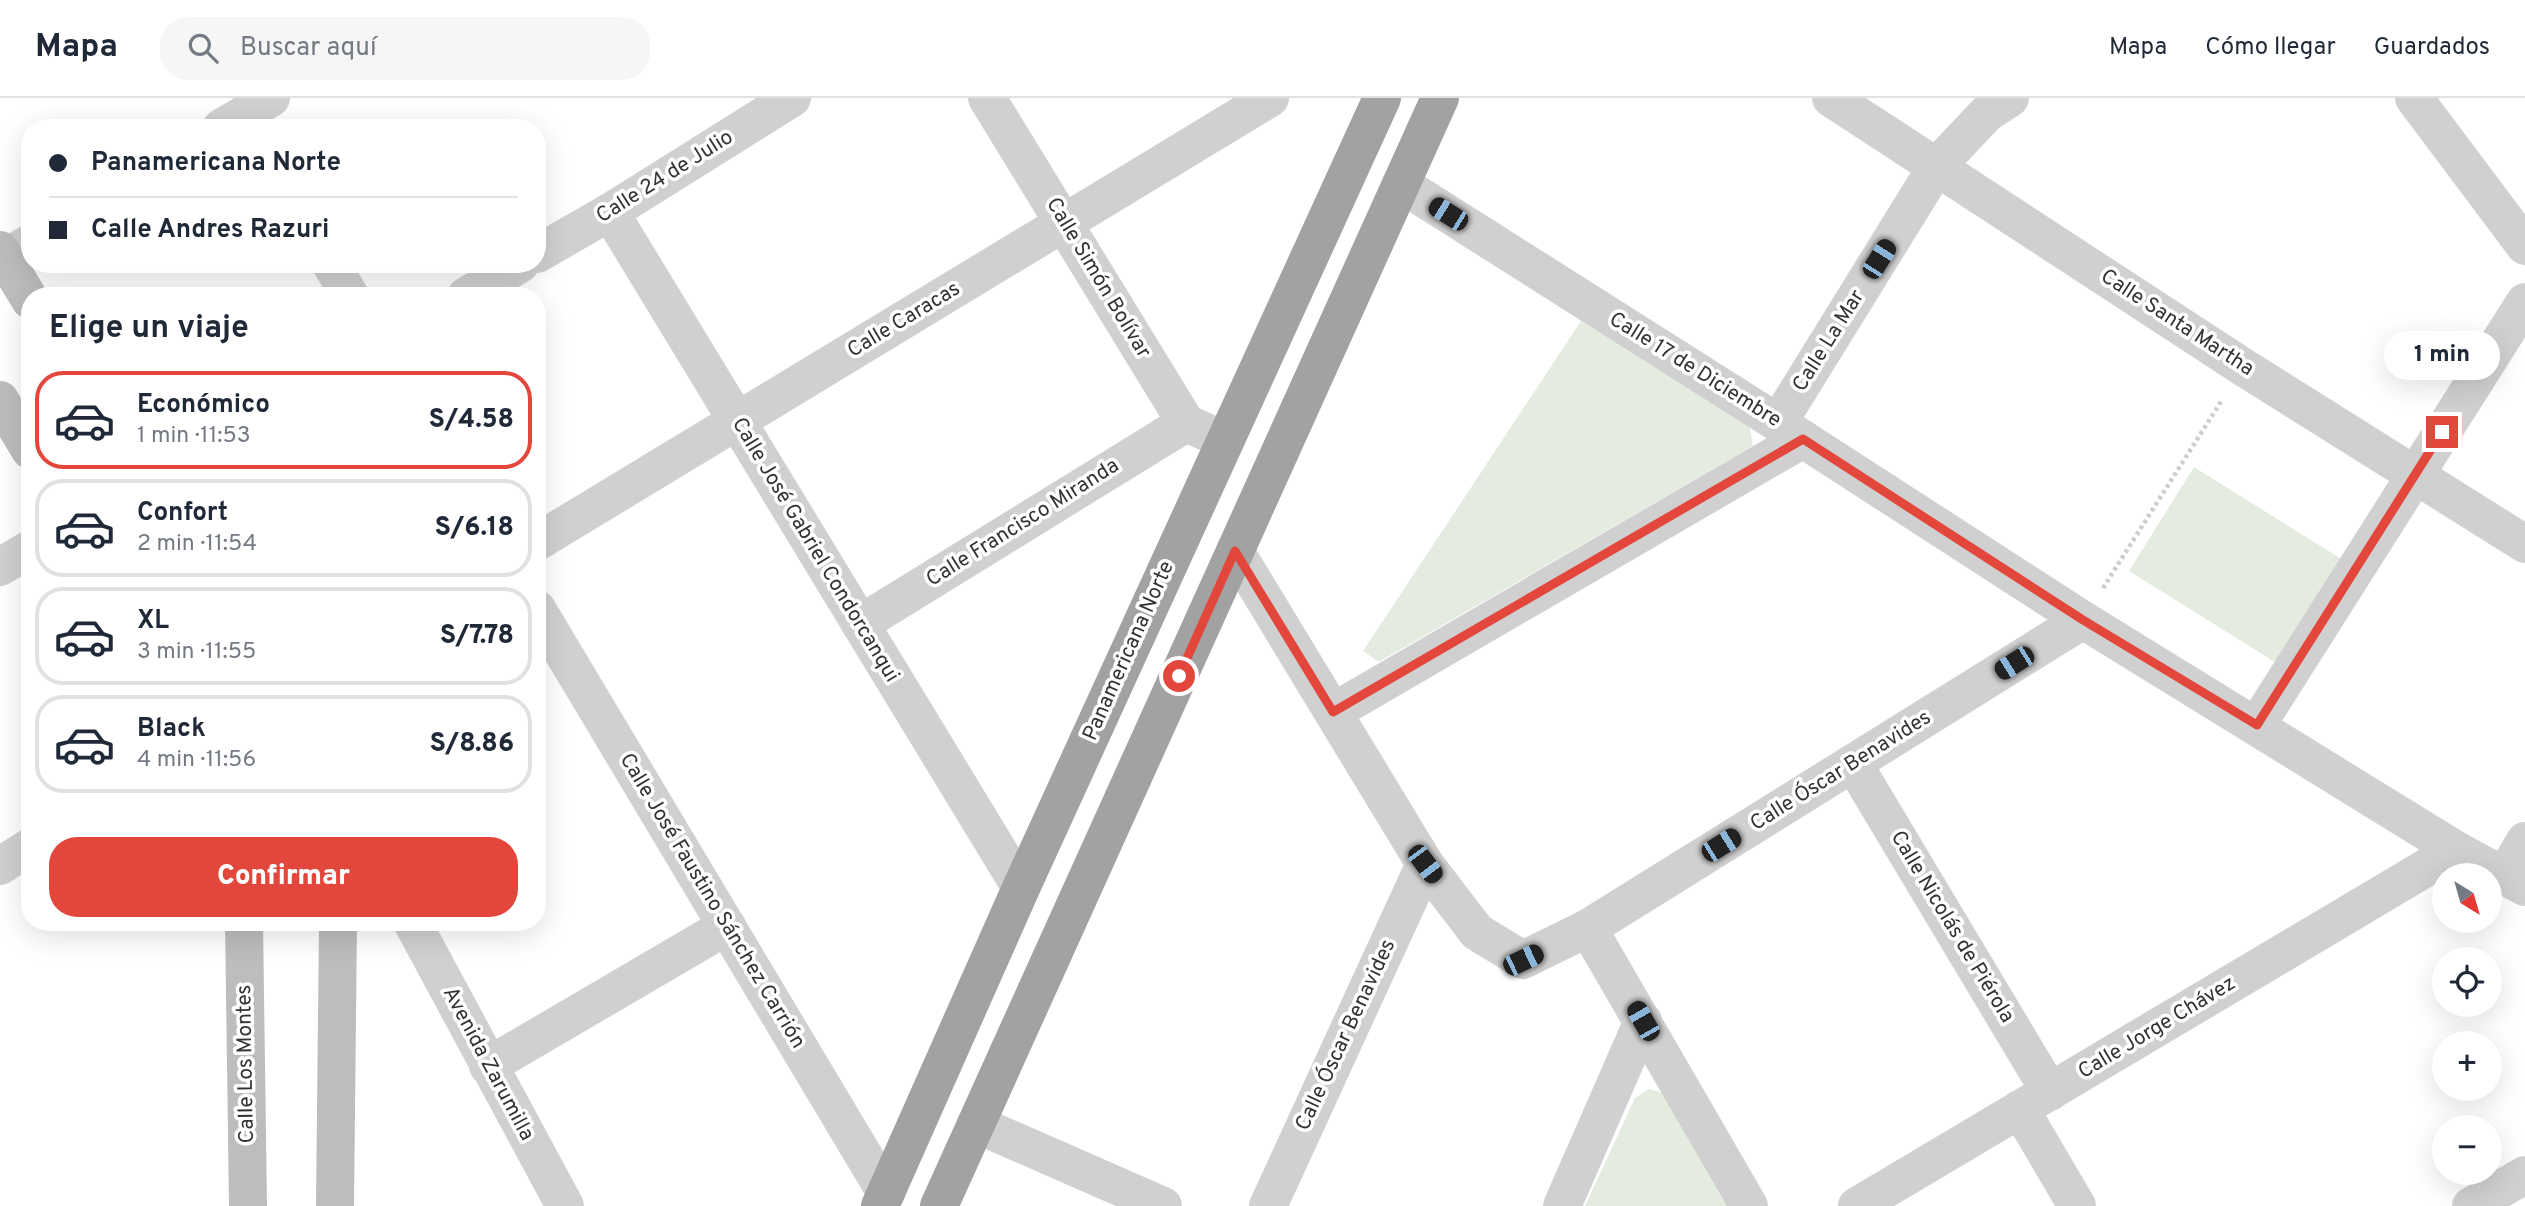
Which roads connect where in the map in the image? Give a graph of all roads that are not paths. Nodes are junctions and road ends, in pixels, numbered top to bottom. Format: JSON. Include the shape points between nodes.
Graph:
{"nodes":[{"id":1,"x":792,"y":98,"type":"edge"},
{"id":2,"x":988,"y":98,"type":"edge"},
{"id":3,"x":1270,"y":98,"type":"edge"},
{"id":4,"x":1382,"y":98,"type":"edge"},
{"id":5,"x":1440,"y":98,"type":"edge"},
{"id":6,"x":1831,"y":98,"type":"edge"},
{"id":7,"x":2010,"y":98,"type":"edge"},
{"id":8,"x":2414,"y":98,"type":"edge"},
{"id":9,"x":1937,"y":166,"type":"junction"},
{"id":10,"x":1401,"y":184,"type":"junction"},
{"id":11,"x":610,"y":212,"type":"junction"},
{"id":12,"x":1064,"y":223,"type":"junction"},
{"id":13,"x":2525,"y":246,"type":"edge"},
{"id":14,"x":546,"y":249,"type":"edge"},
{"id":15,"x":9,"y":253,"type":"edge"},
{"id":16,"x":505,"y":273,"type":"edge"},
{"id":17,"x":24,"y":287,"type":"edge"},
{"id":18,"x":481,"y":287,"type":"edge"},
{"id":19,"x":2525,"y":302,"type":"edge"},
{"id":20,"x":0,"y":400,"type":"edge"},
{"id":21,"x":737,"y":421,"type":"junction"},
{"id":22,"x":1186,"y":423,"type":"junction"},
{"id":23,"x":1791,"y":431,"type":"junction"},
{"id":24,"x":21,"y":435,"type":"edge"},
{"id":25,"x":1224,"y":440,"type":"junction"},
{"id":26,"x":2415,"y":476,"type":"junction"},
{"id":27,"x":546,"y":537,"type":"edge"},
{"id":28,"x":2525,"y":544,"type":"edge"},
{"id":29,"x":1235,"y":551,"type":"junction"},
{"id":30,"x":21,"y":554,"type":"edge"},
{"id":31,"x":0,"y":567,"type":"edge"},
{"id":32,"x":2083,"y":620,"type":"junction"},
{"id":33,"x":546,"y":624,"type":"edge"},
{"id":34,"x":860,"y":624,"type":"junction"},
{"id":35,"x":1333,"y":712,"type":"junction"},
{"id":36,"x":2257,"y":725,"type":"junction"},
{"id":37,"x":1853,"y":763,"type":"junction"},
{"id":38,"x":2525,"y":841,"type":"edge"},
{"id":39,"x":2456,"y":850,"type":"junction"},
{"id":40,"x":21,"y":853,"type":"edge"},
{"id":41,"x":1425,"y":864,"type":"junction"},
{"id":42,"x":0,"y":866,"type":"edge"},
{"id":43,"x":2515,"y":881,"type":"edge"},
{"id":44,"x":1021,"y":888,"type":"junction"},
{"id":45,"x":727,"y":926,"type":"junction"},
{"id":46,"x":1588,"y":928,"type":"junction"},
{"id":47,"x":244,"y":931,"type":"edge"},
{"id":48,"x":338,"y":931,"type":"edge"},
{"id":49,"x":417,"y":931,"type":"edge"},
{"id":50,"x":1643,"y":1021,"type":"junction"},
{"id":51,"x":488,"y":1066,"type":"junction"},
{"id":52,"x":2035,"y":1100,"type":"junction"},
{"id":53,"x":976,"y":1124,"type":"junction"},
{"id":54,"x":2525,"y":1175,"type":"edge"},
{"id":55,"x":883,"y":1199,"type":"edge"},
{"id":56,"x":248,"y":1206,"type":"edge"},
{"id":57,"x":335,"y":1206,"type":"edge"},
{"id":58,"x":565,"y":1206,"type":"edge"},
{"id":59,"x":939,"y":1206,"type":"edge"},
{"id":60,"x":1163,"y":1206,"type":"edge"},
{"id":61,"x":1268,"y":1206,"type":"edge"},
{"id":62,"x":1562,"y":1206,"type":"edge"},
{"id":63,"x":1749,"y":1206,"type":"edge"},
{"id":64,"x":1857,"y":1206,"type":"edge"},
{"id":65,"x":2077,"y":1206,"type":"edge"},
{"id":66,"x":2471,"y":1206,"type":"edge"}],
"edges":[{"from":1,"to":11,"type":"street","name":"Calle 24 de Julio"},
{"from":2,"to":12,"type":"street","name":"Calle Simón Bolívar"},
{"from":3,"to":12,"type":"street","name":"Calle Caracas"},
{"from":4,"to":25,"type":"highway","name":"Panamericana Norte"},
{"from":5,"to":10,"type":"highway"},
{"from":6,"to":9,"type":"street","name":"Calle Santa Martha"},
{"from":7,"to":9,"type":"street","name":"Calle La Mar","via":[[1987,113]]},
{"from":8,"to":13,"type":"street"},
{"from":9,"to":23,"type":"street","name":"Calle La Mar"},
{"from":9,"to":26,"type":"street","name":"Calle Santa Martha"},
{"from":10,"to":23,"type":"street","name":"Calle 17 de Diciembre"},
{"from":10,"to":29,"type":"highway"},
{"from":11,"to":14,"type":"street","name":"Calle 24 de Julio"},
{"from":11,"to":21,"type":"street","name":"Calle José Gabriel Condorcanqui"},
{"from":12,"to":21,"type":"street","name":"Calle Caracas"},
{"from":12,"to":22,"type":"street","name":"Calle Simón Bolívar"},
{"from":15,"to":17,"type":"main road"},
{"from":16,"to":18,"type":"street"},
{"from":19,"to":26,"type":"street"},
{"from":20,"to":24,"type":"main road"},
{"from":21,"to":27,"type":"street","name":"Calle Caracas"},
{"from":21,"to":34,"type":"street","name":"Calle José Gabriel Condorcanqui"},
{"from":22,"to":25,"type":"street"},
{"from":22,"to":34,"type":"street","name":"Calle Francisco Miranda"},
{"from":23,"to":32,"type":"street","name":"Calle 17 de Diciembre"},
{"from":23,"to":35,"type":"street","name":"Calle La Mar"},
{"from":25,"to":44,"type":"highway","name":"Panamericana Norte"},
{"from":26,"to":28,"type":"street","name":"Calle Santa Martha"},
{"from":26,"to":36,"type":"street"},
{"from":29,"to":35,"type":"street"},
{"from":29,"to":53,"type":"highway"},
{"from":30,"to":31,"type":"street"},
{"from":32,"to":36,"type":"street","name":"Calle 17 de Diciembre"},
{"from":32,"to":37,"type":"street","name":"Calle Óscar Benavides"},
{"from":33,"to":45,"type":"street","name":"Calle José Faustino Sánchez Carrión"},
{"from":34,"to":44,"type":"street","name":"Calle José Gabriel Condorcanqui"},
{"from":35,"to":41,"type":"street"},
{"from":36,"to":39,"type":"street","name":"Calle 17 de Diciembre"},
{"from":37,"to":46,"type":"street","name":"Calle Óscar Benavides"},
{"from":37,"to":52,"type":"street","name":"Calle Nicolás de Piérola"},
{"from":38,"to":43,"type":"street"},
{"from":39,"to":43,"type":"street","name":"Calle 17 de Diciembre"},
{"from":39,"to":52,"type":"street","name":"Calle Jorge Chávez"},
{"from":40,"to":42,"type":"street"},
{"from":41,"to":46,"type":"street","name":"Calle Óscar Benavides","via":[[1477,932],[1523,960]]},
{"from":41,"to":61,"type":"street","name":"Calle Óscar Benavides"},
{"from":44,"to":55,"type":"highway","name":"Panamericana Norte"},
{"from":45,"to":51,"type":"street"},
{"from":45,"to":55,"type":"street","name":"Calle José Faustino Sánchez Carrión"},
{"from":46,"to":50,"type":"street"},
{"from":47,"to":56,"type":"main road","name":"Calle Los Montes"},
{"from":48,"to":57,"type":"main road"},
{"from":49,"to":51,"type":"street","name":"Avenida Zarumilla"},
{"from":50,"to":62,"type":"street"},
{"from":50,"to":63,"type":"street"},
{"from":51,"to":58,"type":"street","name":"Avenida Zarumilla"},
{"from":52,"to":64,"type":"street","name":"Calle Jorge Chávez"},
{"from":52,"to":65,"type":"street","name":"Calle Nicolás de Piérola"},
{"from":53,"to":59,"type":"highway"},
{"from":53,"to":60,"type":"street"},
{"from":54,"to":66,"type":"street"}]}
